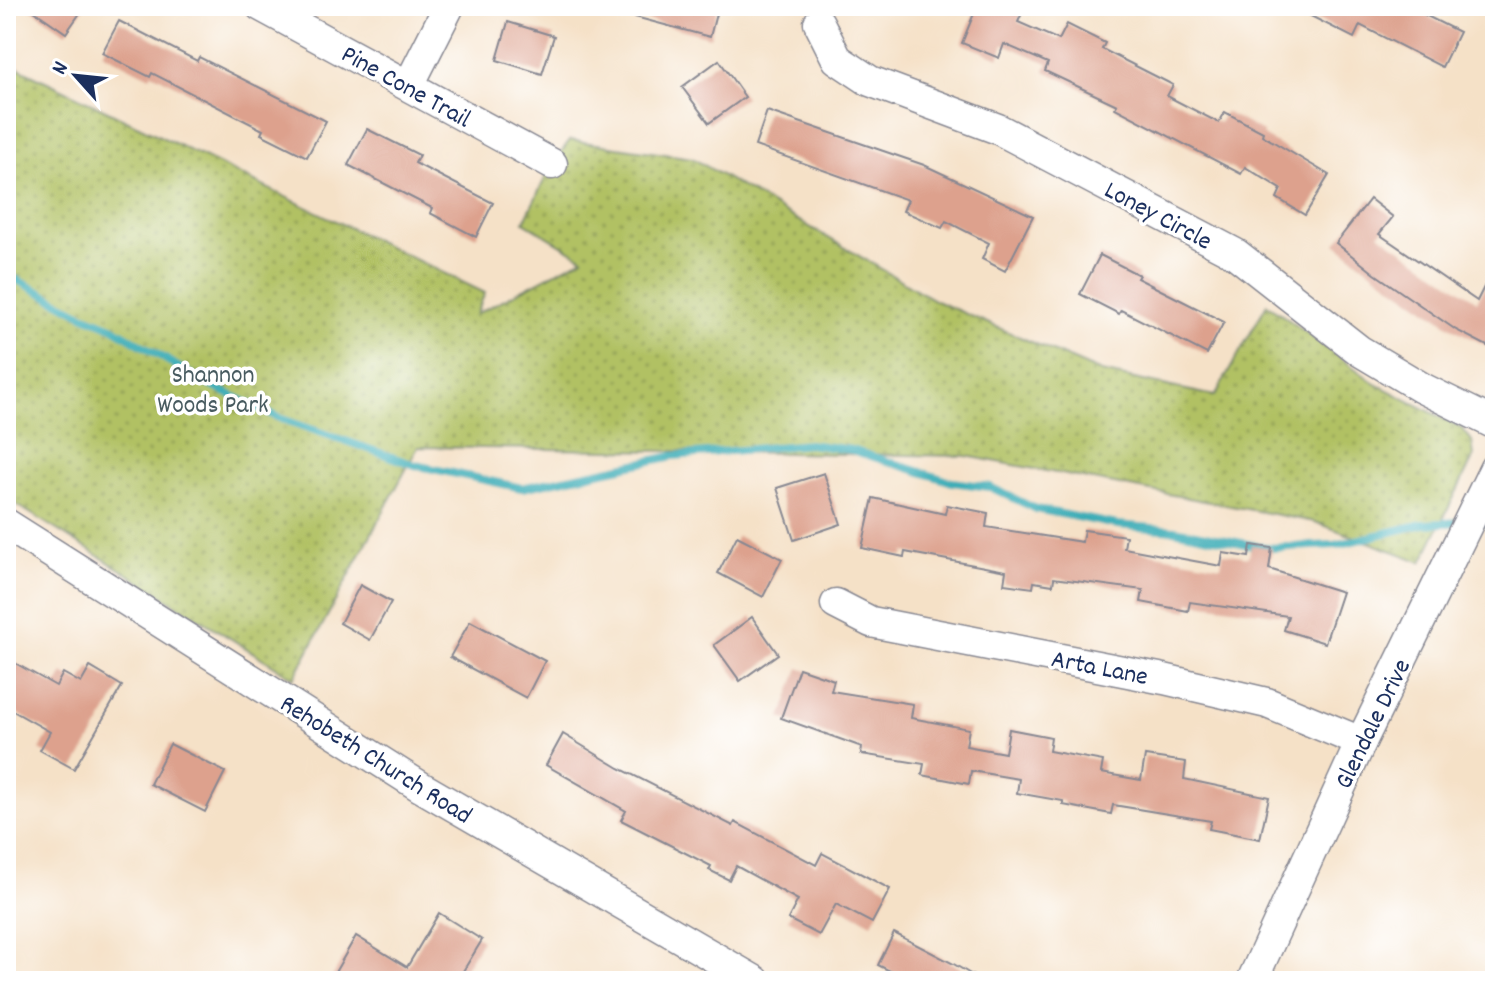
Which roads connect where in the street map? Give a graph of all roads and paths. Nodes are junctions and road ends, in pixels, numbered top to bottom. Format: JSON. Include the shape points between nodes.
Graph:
{"nodes":[{"id":1,"x":261,"y":6,"type":"edge"},
{"id":2,"x":449,"y":6,"type":"edge"},
{"id":3,"x":819,"y":23,"type":"dead end"},
{"id":4,"x":409,"y":85,"type":"junction"},
{"id":5,"x":552,"y":164,"type":"dead end"},
{"id":6,"x":1495,"y":424,"type":"edge"},
{"id":7,"x":1495,"y":468,"type":"edge"},
{"id":8,"x":6,"y":524,"type":"edge"},
{"id":9,"x":836,"y":604,"type":"dead end"},
{"id":10,"x":1361,"y":742,"type":"junction"},
{"id":11,"x":755,"y":981,"type":"edge"},
{"id":12,"x":1252,"y":981,"type":"edge"}],
"edges":[{"from":1,"to":4,"type":"street","name":"Pine Cone Trail"},
{"from":2,"to":4,"type":"street"},
{"from":3,"to":6,"type":"street","name":"Loney Circle","via":[[837,59],[870,81],[998,129],[1236,254],[1360,351]]},
{"from":4,"to":5,"type":"street","name":"Pine Cone Trail"},
{"from":7,"to":10,"type":"street","name":"Glendale Drive"},
{"from":8,"to":11,"type":"street","name":"Rehobeth Church Road","via":[[421,787]]},
{"from":9,"to":10,"type":"street","name":"Arta Lane","via":[[871,622],[1267,703]]},
{"from":10,"to":12,"type":"street","name":"Glendale Drive"}]}
